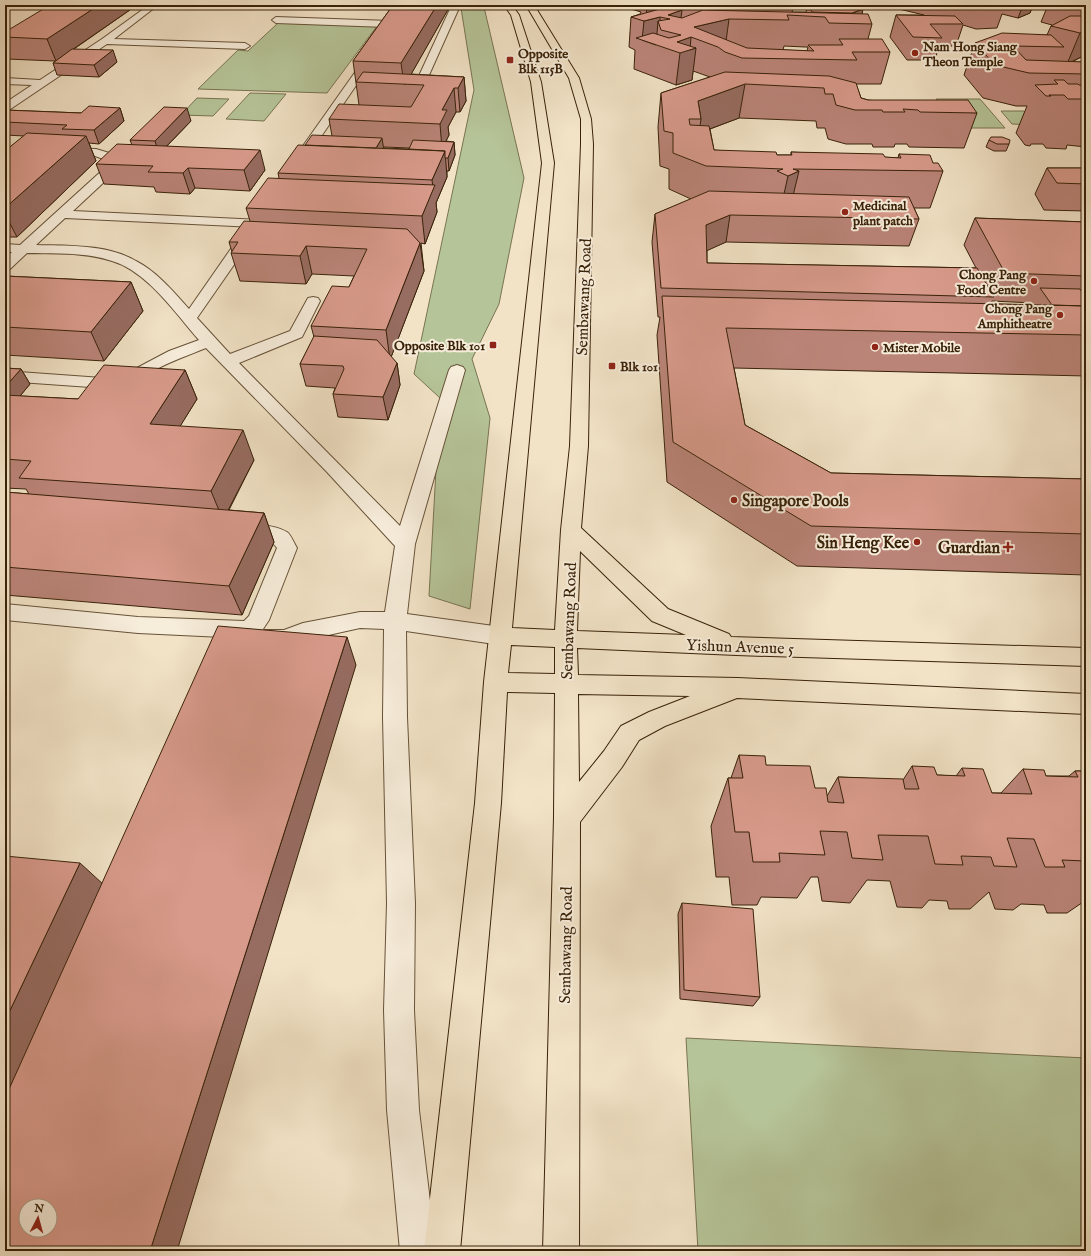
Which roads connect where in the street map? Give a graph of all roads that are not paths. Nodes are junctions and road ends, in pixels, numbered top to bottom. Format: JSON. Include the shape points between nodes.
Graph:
{"nodes":[{"id":1,"x":154,"y":5,"type":"edge"},
{"id":2,"x":407,"y":5,"type":"edge"},
{"id":3,"x":450,"y":5,"type":"edge"},
{"id":4,"x":508,"y":5,"type":"edge"},
{"id":5,"x":530,"y":5,"type":"edge"},
{"id":6,"x":276,"y":20,"type":"dead end"},
{"id":7,"x":392,"y":24,"type":"junction"},
{"id":8,"x":105,"y":41,"type":"junction"},
{"id":9,"x":246,"y":46,"type":"dead end"},
{"id":10,"x":5,"y":81,"type":"edge"},
{"id":11,"x":42,"y":83,"type":"junction"},
{"id":12,"x":346,"y":91,"type":"junction"},
{"id":13,"x":362,"y":92,"type":"edge"},
{"id":14,"x":416,"y":93,"type":"edge"},
{"id":15,"x":5,"y":108,"type":"edge"},
{"id":16,"x":5,"y":150,"type":"edge"},
{"id":17,"x":294,"y":166,"type":"edge"},
{"id":18,"x":62,"y":214,"type":"junction"},
{"id":19,"x":5,"y":248,"type":"edge"},
{"id":20,"x":24,"y":249,"type":"junction"},
{"id":21,"x":5,"y":266,"type":"edge"},
{"id":22,"x":313,"y":301,"type":"dead end"},
{"id":23,"x":189,"y":319,"type":"junction"},
{"id":24,"x":210,"y":342,"type":"junction"},
{"id":25,"x":228,"y":361,"type":"junction"},
{"id":26,"x":456,"y":370,"type":"dead end"},
{"id":27,"x":5,"y":376,"type":"edge"},
{"id":28,"x":224,"y":530,"type":"edge"},
{"id":29,"x":571,"y":530,"type":"junction"},
{"id":30,"x":405,"y":544,"type":"junction"},
{"id":31,"x":5,"y":612,"type":"edge"},
{"id":32,"x":396,"y":621,"type":"junction"},
{"id":33,"x":501,"y":636,"type":"junction"},
{"id":34,"x":229,"y":637,"type":"junction"},
{"id":35,"x":566,"y":638,"type":"junction"},
{"id":36,"x":736,"y":646,"type":"junction"},
{"id":37,"x":1086,"y":657,"type":"edge"},
{"id":38,"x":496,"y":682,"type":"junction"},
{"id":39,"x":566,"y":684,"type":"junction"},
{"id":40,"x":738,"y":688,"type":"junction"},
{"id":41,"x":1086,"y":704,"type":"edge"},
{"id":42,"x":567,"y":818,"type":"junction"},
{"id":43,"x":418,"y":1251,"type":"edge"},
{"id":44,"x":442,"y":1251,"type":"edge"},
{"id":45,"x":561,"y":1251,"type":"edge"}],
"edges":[{"from":1,"to":8,"type":"lane"},
{"from":2,"to":7,"type":"lane"},
{"from":3,"to":14,"type":"lane","via":[[455,8]]},
{"from":4,"to":33,"type":"main road","via":[[515,15],[536,82],[548,163]]},
{"from":5,"to":29,"type":"main road","name":"Sembawang Road","via":[[574,78],[586,119],[579,446]]},
{"from":6,"to":7,"type":"lane"},
{"from":7,"to":12,"type":"lane"},
{"from":8,"to":9,"type":"lane"},
{"from":8,"to":11,"type":"lane"},
{"from":10,"to":11,"type":"lane"},
{"from":11,"to":15,"type":"lane"},
{"from":12,"to":13,"type":"lane"},
{"from":12,"to":17,"type":"lane"},
{"from":16,"to":18,"type":"lane","via":[[96,153],[112,158],[113,167]]},
{"from":18,"to":20,"type":"lane"},
{"from":18,"to":23,"type":"lane","via":[[258,220]]},
{"from":19,"to":20,"type":"lane"},
{"from":20,"to":21,"type":"lane"},
{"from":20,"to":23,"type":"lane","via":[[92,252],[120,258],[143,271]]},
{"from":22,"to":25,"type":"lane","via":[[296,334]]},
{"from":23,"to":24,"type":"lane"},
{"from":24,"to":25,"type":"lane"},
{"from":24,"to":27,"type":"lane","via":[[150,366],[115,390]]},
{"from":25,"to":30,"type":"lane"},
{"from":26,"to":30,"type":"lane"},
{"from":28,"to":34,"type":"lane","via":[[271,534],[281,538],[287,548],[258,620]]},
{"from":29,"to":35,"type":"main road","name":"Sembawang Road"},
{"from":29,"to":36,"type":"main road","via":[[660,615]]},
{"from":30,"to":32,"type":"lane"},
{"from":31,"to":34,"type":"lane"},
{"from":32,"to":33,"type":"lane","name":"Yishun Avenue 5"},
{"from":32,"to":34,"type":"lane","name":"Yishun Avenue 5","via":[[360,620],[303,632],[285,639]]},
{"from":32,"to":43,"type":"lane","via":[[395,717],[401,903],[399,1010],[402,1102]]},
{"from":33,"to":35,"type":"main road","name":"Yishun Avenue 5"},
{"from":33,"to":38,"type":"main road"},
{"from":35,"to":36,"type":"main road","name":"Yishun Avenue 5"},
{"from":35,"to":39,"type":"main road","name":"Sembawang Road"},
{"from":36,"to":37,"type":"main road","name":"Yishun Avenue 5"},
{"from":38,"to":39,"type":"main road"},
{"from":38,"to":44,"type":"main road","via":[[488,803]]},
{"from":39,"to":40,"type":"main road"},
{"from":39,"to":42,"type":"main road","name":"Sembawang Road"},
{"from":40,"to":41,"type":"main road"},
{"from":40,"to":42,"type":"main road","via":[[657,719],[630,733]]},
{"from":42,"to":45,"type":"main road","name":"Sembawang Road"}]}
